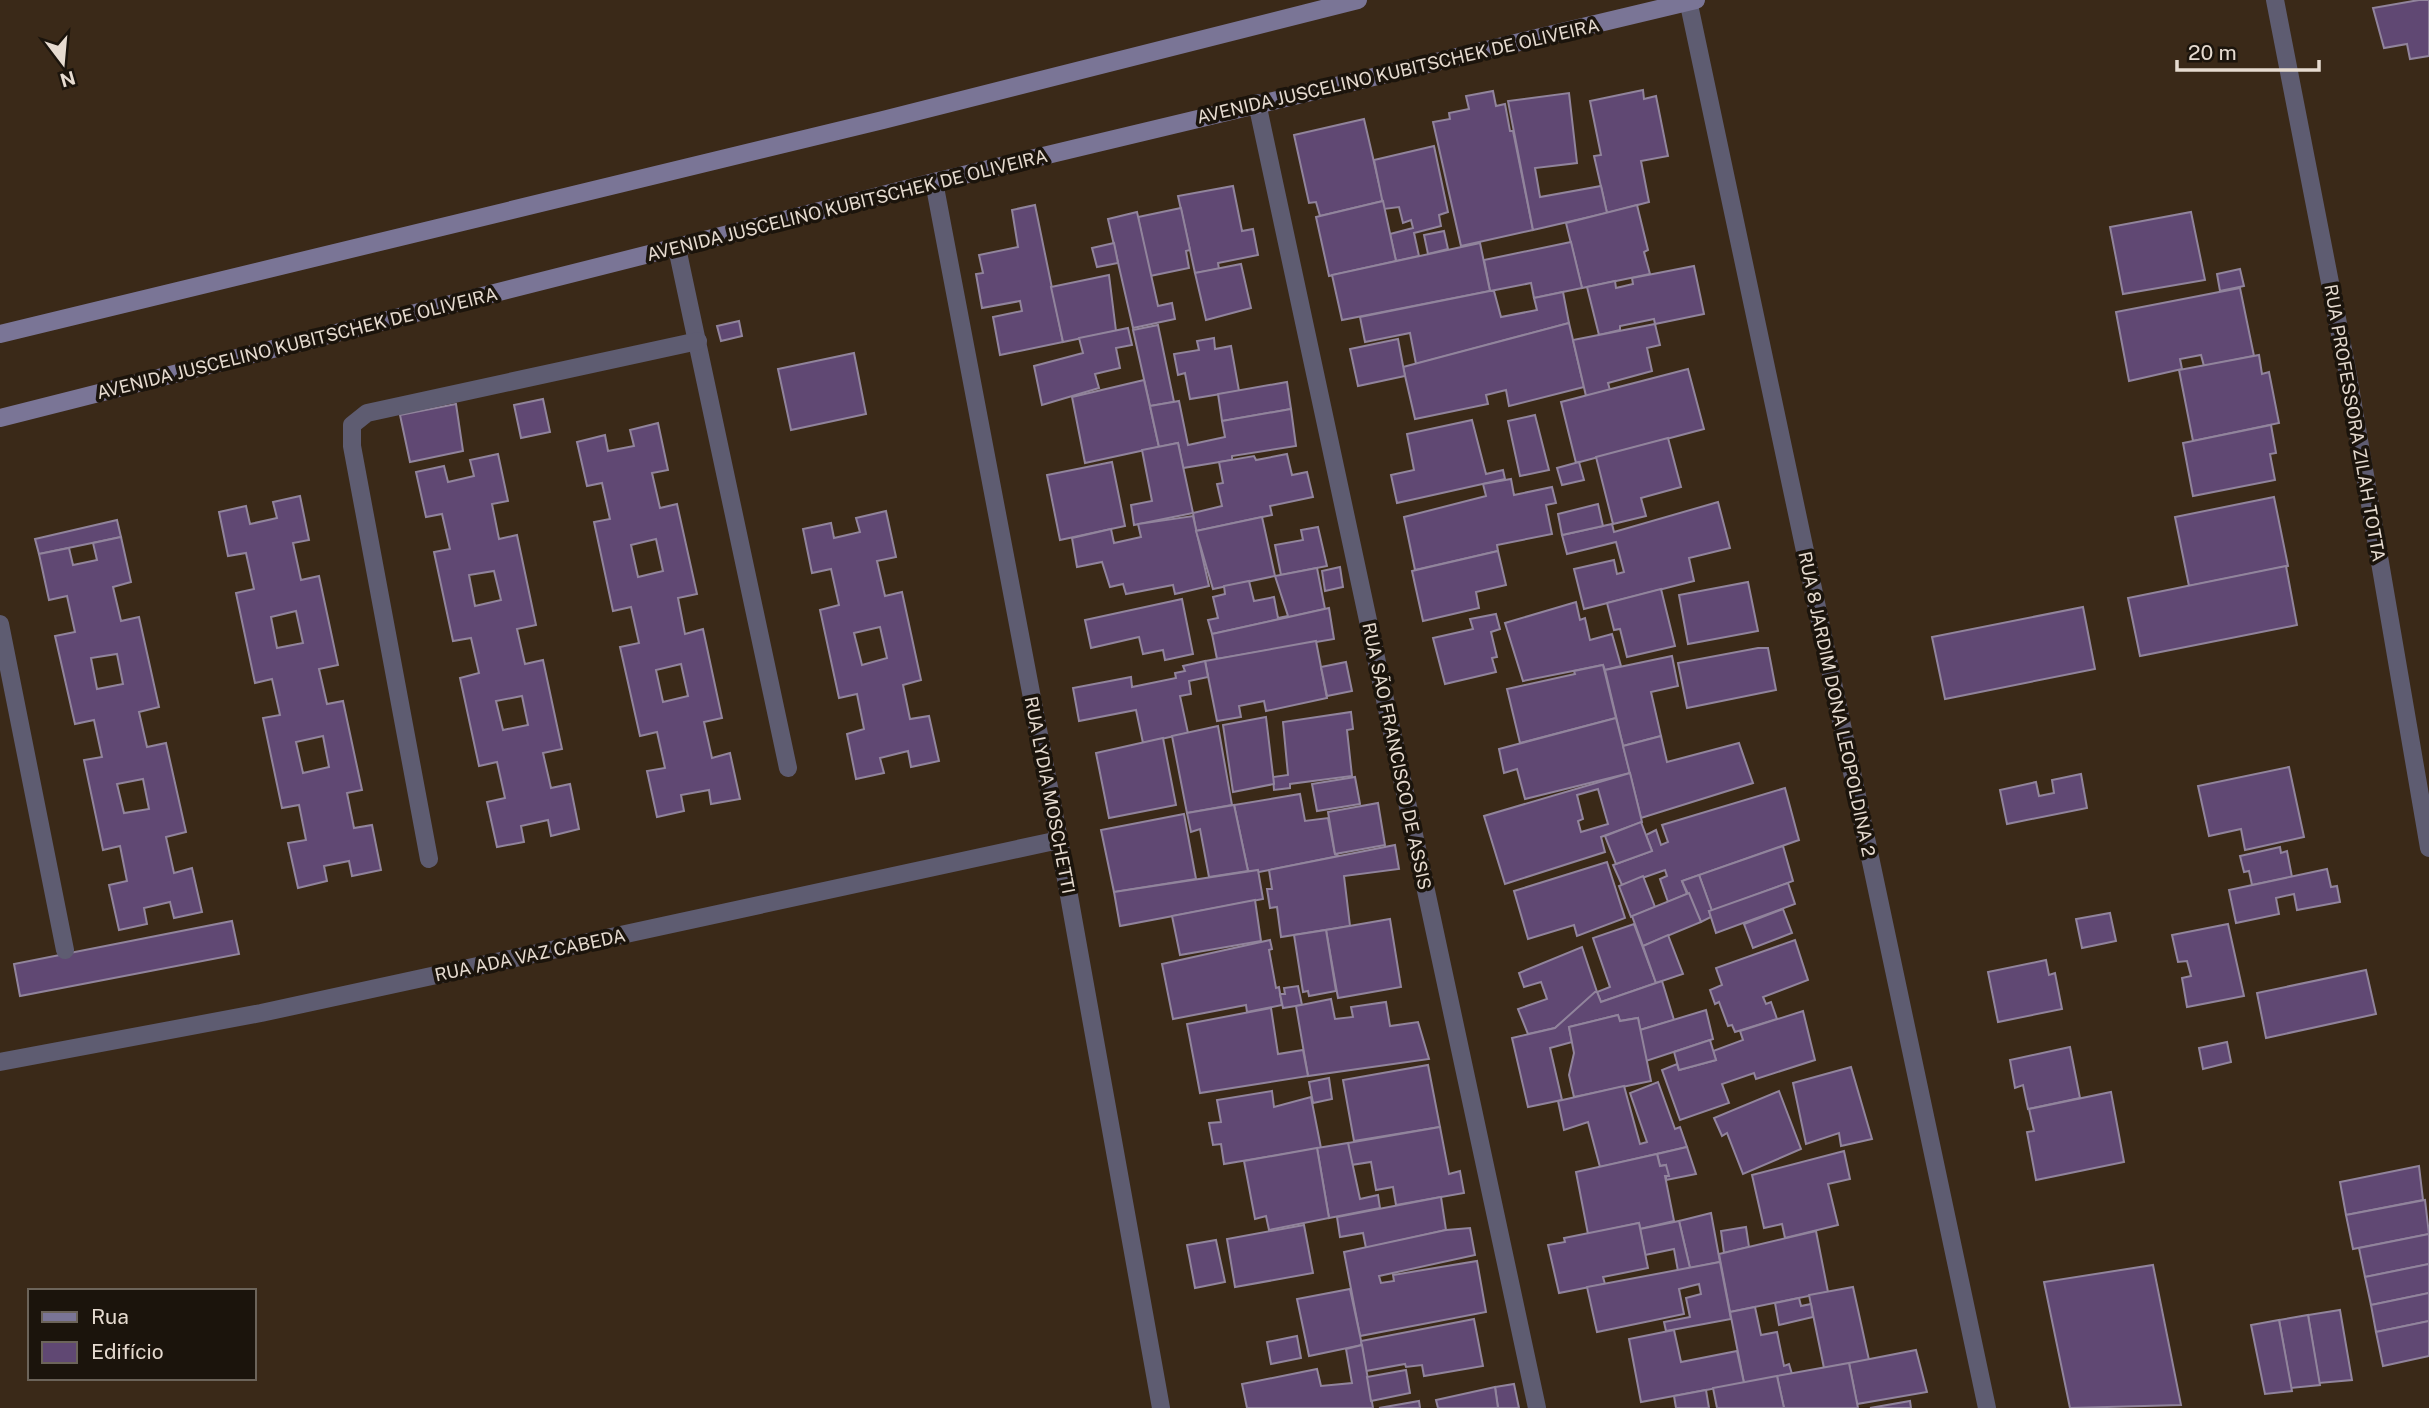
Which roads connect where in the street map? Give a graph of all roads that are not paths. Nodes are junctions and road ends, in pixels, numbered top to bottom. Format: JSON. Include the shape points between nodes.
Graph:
{"nodes":[{"id":1,"x":1359,"y":0,"type":"edge"},
{"id":2,"x":2276,"y":0,"type":"edge"},
{"id":3,"x":1691,"y":1,"type":"edge"},
{"id":4,"x":1257,"y":103,"type":"junction"},
{"id":5,"x":934,"y":182,"type":"junction"},
{"id":6,"x":677,"y":248,"type":"junction"},
{"id":7,"x":0,"y":334,"type":"edge"},
{"id":8,"x":698,"y":341,"type":"junction"},
{"id":9,"x":0,"y":418,"type":"edge"},
{"id":10,"x":0,"y":624,"type":"edge"},
{"id":11,"x":788,"y":768,"type":"dead end"},
{"id":12,"x":1059,"y":840,"type":"junction"},
{"id":13,"x":2429,"y":848,"type":"edge"},
{"id":14,"x":429,"y":859,"type":"dead end"},
{"id":15,"x":65,"y":950,"type":"dead end"},
{"id":16,"x":0,"y":1062,"type":"edge"},
{"id":17,"x":1161,"y":1408,"type":"edge"},
{"id":18,"x":1537,"y":1408,"type":"edge"},
{"id":19,"x":1987,"y":1408,"type":"edge"}],
"edges":[{"from":1,"to":7,"type":"main road"},
{"from":2,"to":13,"type":"street","name":"RUA PROFESSORA ZILAH TOTTA","via":[[2347,370]]},
{"from":3,"to":4,"type":"main road","name":"AVENIDA JUSCELINO KUBITSCHEK DE OLIVEIRA"},
{"from":3,"to":19,"type":"street","name":"RUA 8 JARDIM DONA LEOPOLDINA 2"},
{"from":4,"to":5,"type":"main road","name":"AVENIDA JUSCELINO KUBITSCHEK DE OLIVEIRA"},
{"from":4,"to":18,"type":"street","name":"RUA SÃO FRANCISCO DE ASSIS"},
{"from":5,"to":6,"type":"main road","name":"AVENIDA JUSCELINO KUBITSCHEK DE OLIVEIRA"},
{"from":5,"to":12,"type":"street","name":"RUA LYDIA MOSCHETTI"},
{"from":6,"to":8,"type":"street"},
{"from":6,"to":9,"type":"main road","name":"AVENIDA JUSCELINO KUBITSCHEK DE OLIVEIRA"},
{"from":8,"to":11,"type":"street"},
{"from":8,"to":14,"type":"street","via":[[367,413],[352,425],[352,446]]},
{"from":10,"to":15,"type":"street"},
{"from":12,"to":16,"type":"street","name":"RUA ADA VAZ CABEDA","via":[[261,1013]]},
{"from":12,"to":17,"type":"street","name":"RUA LYDIA MOSCHETTI"}]}
